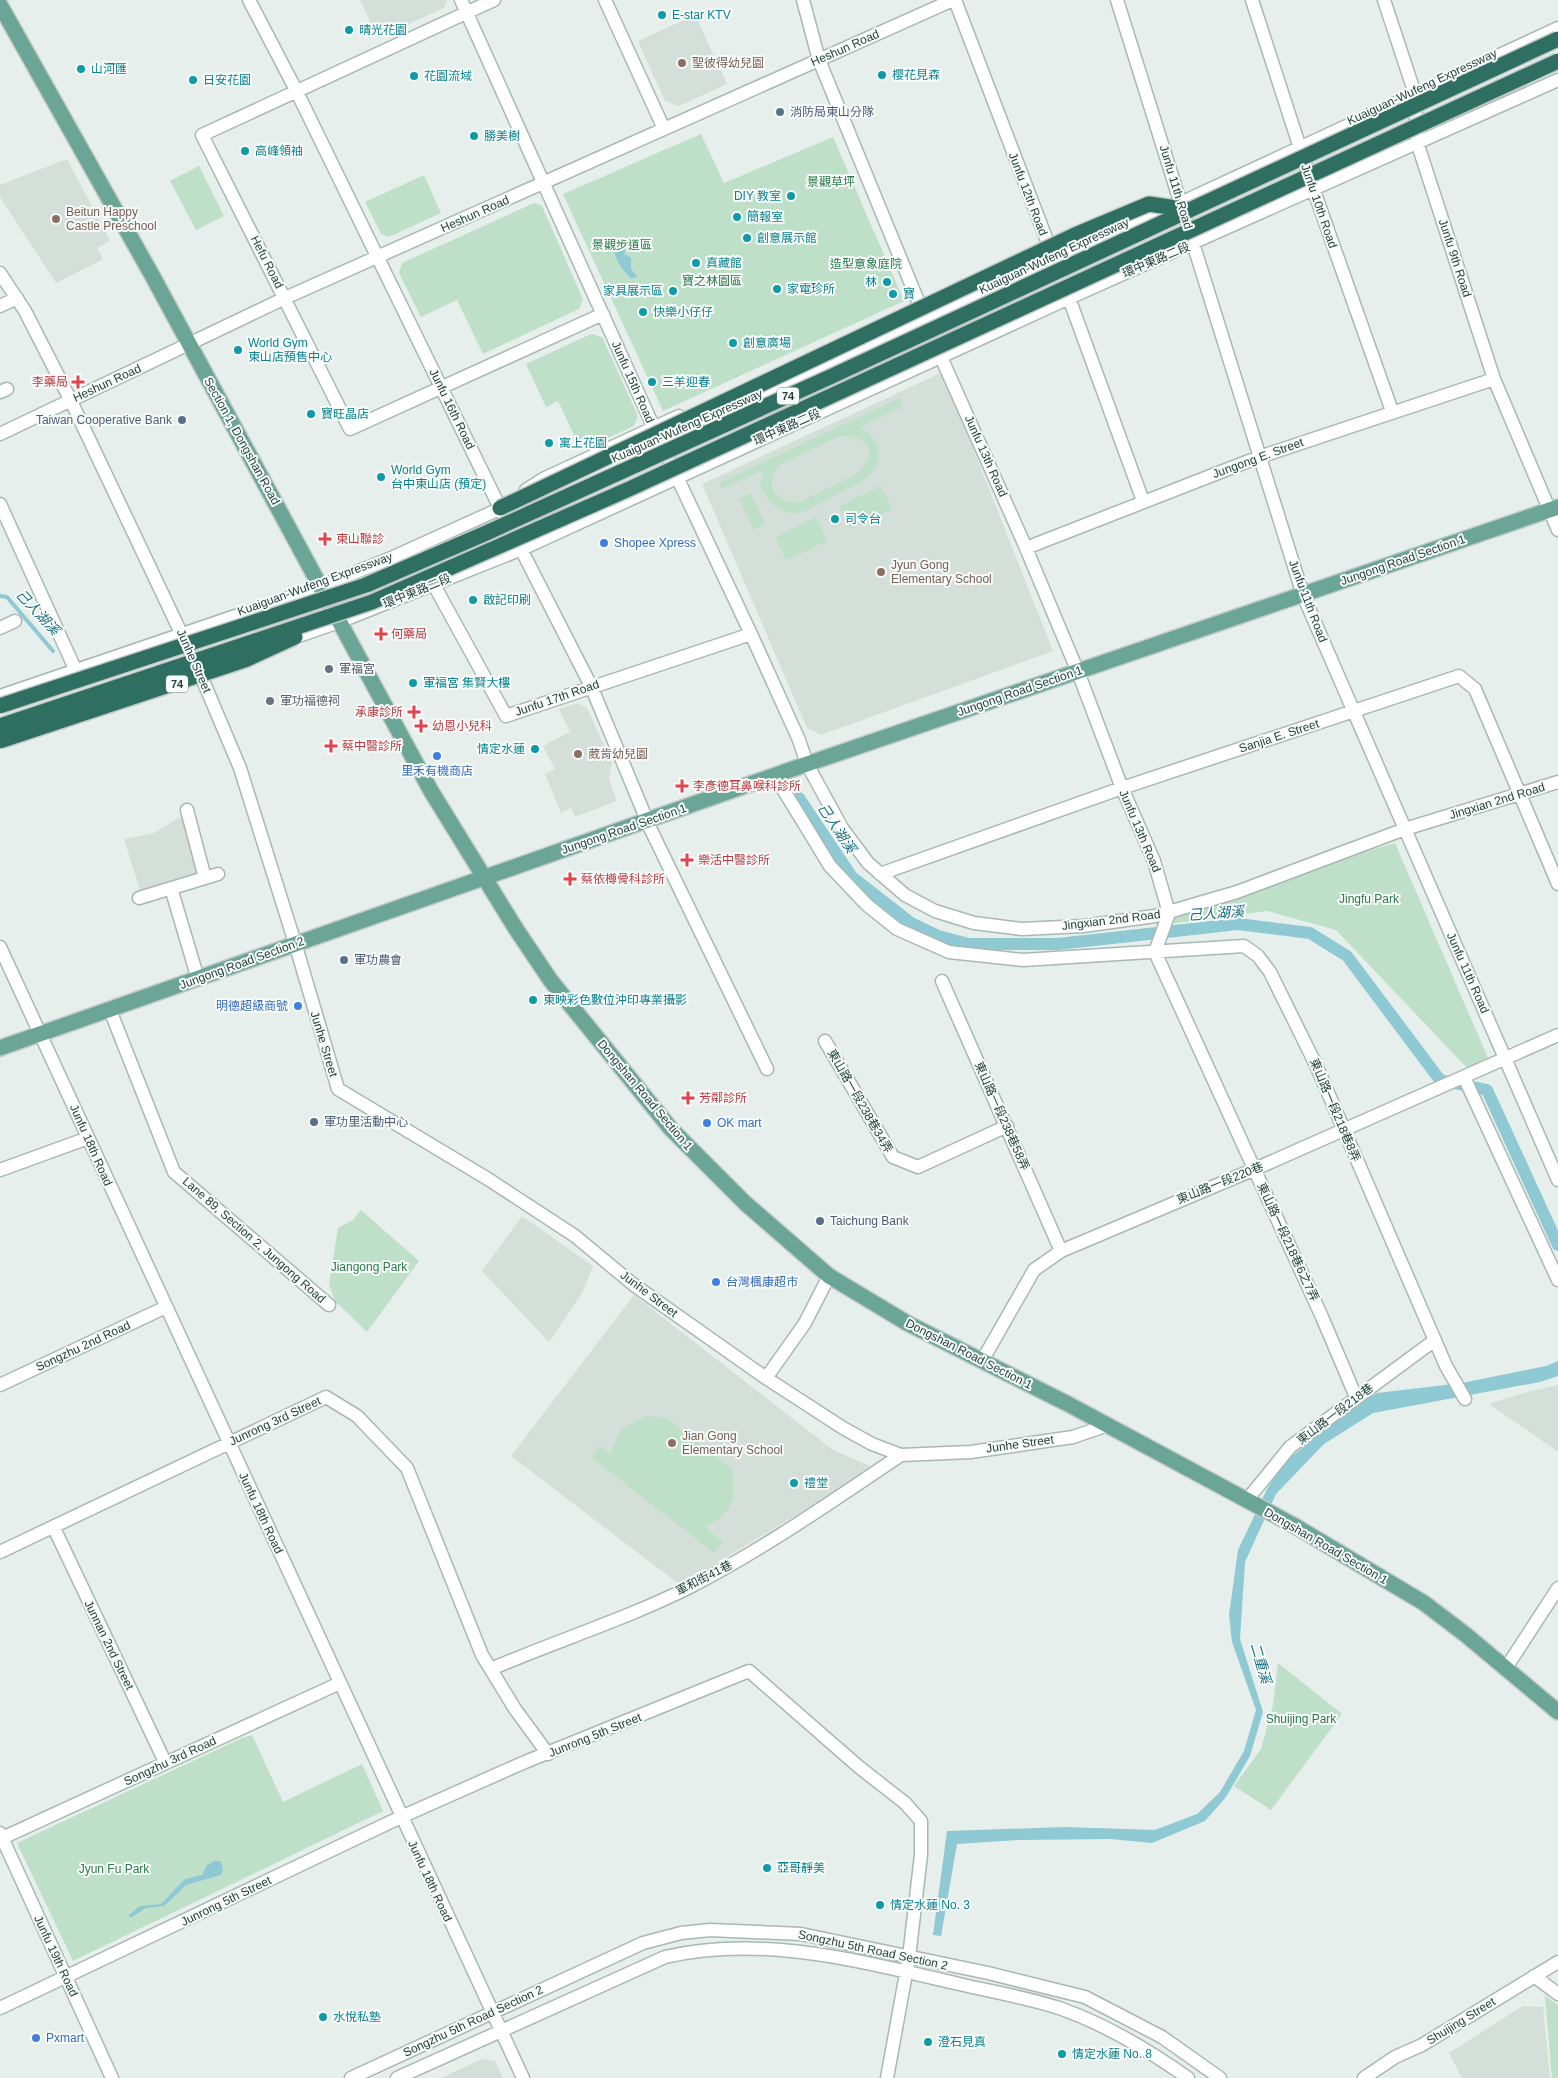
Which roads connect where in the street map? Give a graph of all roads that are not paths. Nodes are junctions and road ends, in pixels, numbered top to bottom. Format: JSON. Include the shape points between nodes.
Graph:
{"nodes":[{"id":1,"x":249,"y":0,"type":"edge"},
{"id":2,"x":461,"y":0,"type":"edge"},
{"id":3,"x":494,"y":0,"type":"edge"},
{"id":4,"x":605,"y":0,"type":"edge"},
{"id":5,"x":803,"y":0,"type":"edge"},
{"id":6,"x":954,"y":0,"type":"edge"},
{"id":7,"x":1117,"y":0,"type":"edge"},
{"id":8,"x":1252,"y":0,"type":"edge"},
{"id":9,"x":1384,"y":0,"type":"edge"},
{"id":10,"x":0,"y":5,"type":"edge"},
{"id":11,"x":467,"y":12,"type":"junction"},
{"id":12,"x":1558,"y":28,"type":"edge"},
{"id":13,"x":1558,"y":39,"type":"edge"},
{"id":14,"x":818,"y":60,"type":"junction"},
{"id":15,"x":1558,"y":61,"type":"edge"},
{"id":16,"x":1558,"y":80,"type":"edge"},
{"id":17,"x":296,"y":90,"type":"junction"},
{"id":18,"x":1415,"y":94,"type":"junction"},
{"id":19,"x":664,"y":128,"type":"junction"},
{"id":20,"x":1417,"y":142,"type":"junction"},
{"id":21,"x":1299,"y":148,"type":"junction"},
{"id":22,"x":544,"y":183,"type":"junction"},
{"id":23,"x":1313,"y":188,"type":"junction"},
{"id":24,"x":1186,"y":206,"type":"junction"},
{"id":25,"x":1192,"y":244,"type":"junction"},
{"id":26,"x":379,"y":257,"type":"junction"},
{"id":27,"x":1053,"y":259,"type":"junction"},
{"id":28,"x":0,"y":273,"type":"edge"},
{"id":29,"x":17,"y":298,"type":"junction"},
{"id":30,"x":285,"y":298,"type":"junction"},
{"id":31,"x":1068,"y":298,"type":"junction"},
{"id":32,"x":0,"y":306,"type":"edge"},
{"id":33,"x":603,"y":314,"type":"junction"},
{"id":34,"x":925,"y":317,"type":"junction"},
{"id":35,"x":190,"y":344,"type":"junction"},
{"id":36,"x":941,"y":357,"type":"junction"},
{"id":37,"x":825,"y":364,"type":"junction"},
{"id":38,"x":1494,"y":379,"type":"junction"},
{"id":39,"x":442,"y":389,"type":"junction"},
{"id":40,"x":71,"y":401,"type":"junction"},
{"id":41,"x":1392,"y":411,"type":"junction"},
{"id":42,"x":653,"y":426,"type":"junction"},
{"id":43,"x":0,"y":434,"type":"edge"},
{"id":44,"x":660,"y":441,"type":"junction"},
{"id":45,"x":1259,"y":457,"type":"junction"},
{"id":46,"x":677,"y":477,"type":"junction"},
{"id":47,"x":1143,"y":502,"type":"junction"},
{"id":48,"x":0,"y":504,"type":"edge"},
{"id":49,"x":500,"y":508,"type":"junction"},
{"id":50,"x":1554,"y":508,"type":"edge"},
{"id":51,"x":1558,"y":530,"type":"edge"},
{"id":52,"x":1026,"y":548,"type":"junction"},
{"id":53,"x":522,"y":549,"type":"junction"},
{"id":54,"x":434,"y":585,"type":"junction"},
{"id":55,"x":321,"y":586,"type":"junction"},
{"id":56,"x":1303,"y":595,"type":"junction"},
{"id":57,"x":343,"y":617,"type":"junction"},
{"id":58,"x":16,"y":621,"type":"dead end"},
{"id":59,"x":0,"y":628,"type":"edge"},
{"id":60,"x":182,"y":634,"type":"junction"},
{"id":61,"x":751,"y":634,"type":"junction"},
{"id":62,"x":199,"y":671,"type":"junction"},
{"id":63,"x":76,"y":672,"type":"junction"},
{"id":64,"x":1078,"y":672,"type":"junction"},
{"id":65,"x":591,"y":686,"type":"junction"},
{"id":66,"x":0,"y":696,"type":"edge"},
{"id":67,"x":0,"y":706,"type":"edge"},
{"id":68,"x":1353,"y":712,"type":"junction"},
{"id":69,"x":0,"y":726,"type":"edge"},
{"id":70,"x":0,"y":734,"type":"edge"},
{"id":71,"x":0,"y":741,"type":"edge"},
{"id":72,"x":807,"y":764,"type":"junction"},
{"id":73,"x":775,"y":776,"type":"junction"},
{"id":74,"x":1558,"y":782,"type":"edge"},
{"id":75,"x":1122,"y":788,"type":"junction"},
{"id":76,"x":1520,"y":793,"type":"junction"},
{"id":77,"x":187,"y":810,"type":"dead end"},
{"id":78,"x":648,"y":821,"type":"junction"},
{"id":79,"x":1405,"y":829,"type":"junction"},
{"id":80,"x":218,"y":874,"type":"dead end"},
{"id":81,"x":880,"y":874,"type":"junction"},
{"id":82,"x":483,"y":877,"type":"junction"},
{"id":83,"x":205,"y":878,"type":"junction"},
{"id":84,"x":1558,"y":884,"type":"edge"},
{"id":85,"x":171,"y":888,"type":"junction"},
{"id":86,"x":139,"y":898,"type":"dead end"},
{"id":87,"x":1168,"y":913,"type":"junction"},
{"id":88,"x":295,"y":943,"type":"junction"},
{"id":89,"x":0,"y":947,"type":"edge"},
{"id":90,"x":1156,"y":952,"type":"junction"},
{"id":91,"x":198,"y":979,"type":"junction"},
{"id":92,"x":942,"y":982,"type":"dead end"},
{"id":93,"x":110,"y":1010,"type":"junction"},
{"id":94,"x":40,"y":1034,"type":"junction"},
{"id":95,"x":1558,"y":1035,"type":"edge"},
{"id":96,"x":825,"y":1041,"type":"dead end"},
{"id":97,"x":0,"y":1048,"type":"edge"},
{"id":98,"x":1506,"y":1060,"type":"junction"},
{"id":99,"x":767,"y":1069,"type":"dead end"},
{"id":100,"x":1464,"y":1077,"type":"junction"},
{"id":101,"x":1007,"y":1126,"type":"junction"},
{"id":102,"x":1343,"y":1129,"type":"junction"},
{"id":103,"x":88,"y":1138,"type":"junction"},
{"id":104,"x":0,"y":1170,"type":"edge"},
{"id":105,"x":1254,"y":1170,"type":"junction"},
{"id":106,"x":1558,"y":1180,"type":"edge"},
{"id":107,"x":1061,"y":1251,"type":"junction"},
{"id":108,"x":830,"y":1276,"type":"junction"},
{"id":109,"x":1558,"y":1280,"type":"edge"},
{"id":110,"x":329,"y":1305,"type":"dead end"},
{"id":111,"x":166,"y":1307,"type":"junction"},
{"id":112,"x":1435,"y":1340,"type":"junction"},
{"id":113,"x":982,"y":1361,"type":"junction"},
{"id":114,"x":766,"y":1378,"type":"junction"},
{"id":115,"x":0,"y":1385,"type":"edge"},
{"id":116,"x":1356,"y":1397,"type":"junction"},
{"id":117,"x":1465,"y":1400,"type":"dead end"},
{"id":118,"x":1108,"y":1425,"type":"junction"},
{"id":119,"x":229,"y":1443,"type":"junction"},
{"id":120,"x":901,"y":1454,"type":"junction"},
{"id":121,"x":1247,"y":1500,"type":"junction"},
{"id":122,"x":54,"y":1528,"type":"junction"},
{"id":123,"x":0,"y":1552,"type":"edge"},
{"id":124,"x":1558,"y":1588,"type":"edge"},
{"id":125,"x":1506,"y":1668,"type":"junction"},
{"id":126,"x":491,"y":1669,"type":"junction"},
{"id":127,"x":340,"y":1683,"type":"junction"},
{"id":128,"x":1558,"y":1712,"type":"edge"},
{"id":129,"x":548,"y":1754,"type":"junction"},
{"id":130,"x":166,"y":1762,"type":"junction"},
{"id":131,"x":401,"y":1817,"type":"junction"},
{"id":132,"x":1,"y":1837,"type":"edge"},
{"id":133,"x":909,"y":1956,"type":"junction"},
{"id":134,"x":1558,"y":1962,"type":"edge"},
{"id":135,"x":907,"y":1972,"type":"junction"},
{"id":136,"x":1534,"y":1976,"type":"junction"},
{"id":137,"x":66,"y":1977,"type":"junction"},
{"id":138,"x":1558,"y":1994,"type":"edge"},
{"id":139,"x":0,"y":2008,"type":"edge"},
{"id":140,"x":492,"y":2012,"type":"junction"},
{"id":141,"x":500,"y":2030,"type":"junction"},
{"id":142,"x":112,"y":2078,"type":"edge"},
{"id":143,"x":351,"y":2078,"type":"edge"},
{"id":144,"x":397,"y":2078,"type":"edge"},
{"id":145,"x":522,"y":2078,"type":"edge"},
{"id":146,"x":887,"y":2078,"type":"edge"},
{"id":147,"x":1188,"y":2078,"type":"edge"},
{"id":148,"x":1220,"y":2078,"type":"edge"},
{"id":149,"x":1364,"y":2078,"type":"edge"}],
"edges":[{"from":1,"to":17,"type":"street","name":"Junfu 16th Road"},
{"from":2,"to":11,"type":"street","name":"Junfu 15th Road"},
{"from":3,"to":11,"type":"street","name":"Hefu Road"},
{"from":4,"to":19,"type":"street"},
{"from":5,"to":14,"type":"street","name":"Junfu 13th Road"},
{"from":6,"to":14,"type":"street","name":"Heshun Road"},
{"from":6,"to":27,"type":"street","name":"Junfu 12th Road"},
{"from":7,"to":24,"type":"street","name":"Junfu 11th Road"},
{"from":8,"to":21,"type":"street","name":"Junfu 10th Road"},
{"from":9,"to":18,"type":"street","name":"Junfu 9th Road"},
{"from":10,"to":35,"type":"main road","name":"Section 1, Dongshan Road"},
{"from":11,"to":17,"type":"street","name":"Hefu Road"},
{"from":11,"to":22,"type":"street","name":"Junfu 15th Road"},
{"from":12,"to":18,"type":"street"},
{"from":13,"to":24,"type":"highway","name":"Kuaiguan-Wufeng Expressway","number":"74","bridge":true},
{"from":14,"to":19,"type":"street","name":"Heshun Road"},
{"from":14,"to":34,"type":"street","name":"Junfu 13th Road"},
{"from":15,"to":57,"type":"highway","number":"74","bridge":true},
{"from":16,"to":20,"type":"street","name":"環中東路二段"},
{"from":17,"to":26,"type":"street","name":"Junfu 16th Road"},
{"from":17,"to":30,"type":"street","name":"Hefu Road","via":[[202,135]]},
{"from":18,"to":20,"type":"street","name":"Junfu 9th Road"},
{"from":18,"to":21,"type":"street"},
{"from":19,"to":22,"type":"street","name":"Heshun Road"},
{"from":20,"to":23,"type":"street","name":"環中東路二段"},
{"from":20,"to":38,"type":"street","name":"Junfu 9th Road"},
{"from":21,"to":23,"type":"street","name":"Junfu 10th Road"},
{"from":21,"to":24,"type":"street"},
{"from":22,"to":26,"type":"street","name":"Heshun Road"},
{"from":22,"to":33,"type":"street","name":"Junfu 15th Road"},
{"from":23,"to":25,"type":"street","name":"環中東路二段"},
{"from":23,"to":41,"type":"street","name":"Junfu 10th Road"},
{"from":24,"to":25,"type":"street","name":"Junfu 11th Road"},
{"from":24,"to":27,"type":"street"},
{"from":24,"to":49,"type":"highway","number":"74","bridge":true,"via":[[1149,204],[1076,235]]},
{"from":24,"to":67,"type":"highway","name":"Kuaiguan-Wufeng Expressway","number":"74","bridge":true,"via":[[830,378],[366,585]]},
{"from":25,"to":31,"type":"street","name":"環中東路二段"},
{"from":25,"to":45,"type":"street","name":"Junfu 11th Road"},
{"from":26,"to":30,"type":"street","name":"Heshun Road"},
{"from":26,"to":39,"type":"street","name":"Junfu 16th Road"},
{"from":27,"to":31,"type":"street","name":"Junfu 12th Road"},
{"from":27,"to":34,"type":"street"},
{"from":28,"to":29,"type":"street","name":"Junhe Street"},
{"from":29,"to":32,"type":"street"},
{"from":29,"to":40,"type":"street","name":"Junhe Street"},
{"from":30,"to":35,"type":"street","name":"Heshun Road"},
{"from":30,"to":39,"type":"street","name":"Hefu Road","via":[[350,429]]},
{"from":31,"to":36,"type":"street","name":"環中東路二段"},
{"from":31,"to":47,"type":"street","name":"Junfu 12th Road"},
{"from":33,"to":39,"type":"street","name":"Hefu Road"},
{"from":33,"to":42,"type":"street","name":"Junfu 15th Road"},
{"from":34,"to":36,"type":"street","name":"Junfu 13th Road"},
{"from":34,"to":37,"type":"street"},
{"from":35,"to":40,"type":"street","name":"Heshun Road"},
{"from":35,"to":55,"type":"main road","name":"Section 1, Dongshan Road"},
{"from":36,"to":46,"type":"street","name":"環中東路二段"},
{"from":36,"to":52,"type":"street","name":"Junfu 13th Road"},
{"from":37,"to":42,"type":"street","via":[[747,388]]},
{"from":37,"to":44,"type":"street"},
{"from":38,"to":41,"type":"street","name":"Jungong E. Street"},
{"from":38,"to":50,"type":"street","name":"Junfu 9th Road"},
{"from":39,"to":49,"type":"street","name":"Junfu 16th Road"},
{"from":40,"to":43,"type":"street","name":"Heshun Road"},
{"from":40,"to":60,"type":"street","name":"Junhe Street"},
{"from":41,"to":45,"type":"street","name":"Jungong E. Street"},
{"from":42,"to":44,"type":"street","name":"Junfu 15th Road"},
{"from":42,"to":49,"type":"street","via":[[543,479]]},
{"from":44,"to":46,"type":"street","name":"Junfu 15th Road"},
{"from":44,"to":49,"type":"street","via":[[549,493]]},
{"from":45,"to":47,"type":"street","name":"Jungong E. Street"},
{"from":45,"to":56,"type":"street","name":"Junfu 11th Road"},
{"from":46,"to":53,"type":"street","name":"環中東路二段"},
{"from":46,"to":61,"type":"street","name":"Junfu 15th Road"},
{"from":47,"to":52,"type":"street","name":"Jungong E. Street"},
{"from":48,"to":63,"type":"street"},
{"from":49,"to":53,"type":"street","name":"Junfu 16th Road"},
{"from":49,"to":55,"type":"street"},
{"from":50,"to":51,"type":"street"},
{"from":50,"to":56,"type":"main road","name":"Jungong Road Section 1"},
{"from":52,"to":64,"type":"street","name":"Junfu 13th Road"},
{"from":53,"to":54,"type":"street","name":"環中東路二段"},
{"from":53,"to":65,"type":"street","name":"Junfu 16th Road"},
{"from":54,"to":57,"type":"street","name":"環中東路二段"},
{"from":54,"to":65,"type":"street","name":"Junfu 17th Road","via":[[506,716]]},
{"from":55,"to":57,"type":"main road","name":"Section 1, Dongshan Road"},
{"from":55,"to":60,"type":"street"},
{"from":56,"to":64,"type":"main road","name":"Jungong Road Section 1"},
{"from":56,"to":68,"type":"street","name":"Junfu 11th Road"},
{"from":57,"to":62,"type":"street","name":"環中東路二段"},
{"from":57,"to":69,"type":"highway","number":"74","bridge":true},
{"from":57,"to":71,"type":"highway","number":"74","bridge":true,"via":[[245,660]]},
{"from":57,"to":82,"type":"main road","name":"Section 1, Dongshan Road","via":[[431,791]]},
{"from":58,"to":59,"type":"street"},
{"from":60,"to":62,"type":"street","name":"Junhe Street"},
{"from":60,"to":63,"type":"street"},
{"from":61,"to":65,"type":"street","name":"Junfu 17th Road"},
{"from":61,"to":72,"type":"street","name":"Junfu 15th Road"},
{"from":62,"to":70,"type":"street","name":"環中東路二段"},
{"from":62,"to":88,"type":"street","name":"Junhe Street","via":[[240,768]]},
{"from":63,"to":66,"type":"street"},
{"from":64,"to":72,"type":"main road","name":"Jungong Road Section 1"},
{"from":64,"to":75,"type":"street","name":"Junfu 13th Road"},
{"from":65,"to":78,"type":"street","name":"Junfu 16th Road"},
{"from":68,"to":75,"type":"street","name":"Sanjia E. Street"},
{"from":68,"to":76,"type":"street","name":"Sanjia E. Street","via":[[1459,676],[1475,689]]},
{"from":68,"to":79,"type":"street","name":"Junfu 11th Road"},
{"from":72,"to":73,"type":"main road","name":"Jungong Road Section 1"},
{"from":72,"to":81,"type":"street","name":"Jingxian 2nd Road","via":[[842,828]]},
{"from":73,"to":78,"type":"main road","name":"Jungong Road Section 1"},
{"from":73,"to":90,"type":"street","name":"東山路一段218巷8弄","via":[[830,866],[897,929],[950,952],[994,958],[1023,960]]},
{"from":74,"to":76,"type":"street","name":"Jingxian 2nd Road"},
{"from":75,"to":81,"type":"street","name":"Sanjia E. Street"},
{"from":75,"to":87,"type":"street","name":"Junfu 13th Road","via":[[1154,862]]},
{"from":76,"to":79,"type":"street","name":"Jingxian 2nd Road"},
{"from":76,"to":84,"type":"street","name":"Sanjia E. Street"},
{"from":77,"to":83,"type":"street"},
{"from":78,"to":82,"type":"main road","name":"Jungong Road Section 1"},
{"from":78,"to":99,"type":"street","name":"Junfu 16th Road"},
{"from":79,"to":87,"type":"street","name":"Jingxian 2nd Road","via":[[1237,892]]},
{"from":79,"to":98,"type":"street","name":"Junfu 11th Road"},
{"from":80,"to":83,"type":"street"},
{"from":81,"to":87,"type":"street","name":"Jingxian 2nd Road","via":[[905,896],[935,911],[994,927],[1083,926]]},
{"from":82,"to":88,"type":"main road","name":"Jungong Road Section 2"},
{"from":82,"to":108,"type":"main road","name":"Dongshan Road Section 1","via":[[551,980],[671,1129],[745,1203]]},
{"from":83,"to":85,"type":"street"},
{"from":85,"to":86,"type":"street"},
{"from":85,"to":91,"type":"street"},
{"from":87,"to":90,"type":"street"},
{"from":88,"to":91,"type":"main road","name":"Jungong Road Section 2"},
{"from":88,"to":114,"type":"street","name":"Junhe Street","via":[[338,1089],[488,1179],[575,1236],[634,1285]]},
{"from":89,"to":94,"type":"street","name":"Junfu 18th Road"},
{"from":90,"to":102,"type":"street","name":"東山路一段218巷8弄","via":[[1244,946],[1258,956],[1270,972],[1316,1064]]},
{"from":90,"to":105,"type":"street","name":"東山路一段218巷6之7弄"},
{"from":91,"to":93,"type":"main road","name":"Jungong Road Section 2"},
{"from":92,"to":101,"type":"street","name":"東山路一段238巷58弄"},
{"from":93,"to":94,"type":"main road","name":"Jungong Road Section 2"},
{"from":93,"to":110,"type":"street","name":"Lane 89, Section 2, Jungong Road","via":[[174,1172]]},
{"from":94,"to":97,"type":"main road","name":"Jungong Road Section 2"},
{"from":94,"to":103,"type":"street","name":"Junfu 18th Road"},
{"from":95,"to":98,"type":"street","name":"東山路一段220巷"},
{"from":96,"to":101,"type":"street","name":"東山路一段238巷34弄","via":[[893,1158],[918,1167]]},
{"from":98,"to":100,"type":"street","name":"東山路一段220巷"},
{"from":98,"to":106,"type":"street","name":"Junfu 11th Road"},
{"from":100,"to":102,"type":"street","name":"東山路一段220巷"},
{"from":100,"to":109,"type":"street"},
{"from":101,"to":107,"type":"street","name":"東山路一段238巷58弄"},
{"from":102,"to":105,"type":"street","name":"東山路一段220巷"},
{"from":102,"to":112,"type":"street","name":"東山路一段218巷8弄"},
{"from":103,"to":104,"type":"street"},
{"from":103,"to":111,"type":"street","name":"Junfu 18th Road"},
{"from":105,"to":107,"type":"street","name":"東山路一段220巷"},
{"from":105,"to":116,"type":"street","name":"東山路一段218巷6之7弄"},
{"from":107,"to":113,"type":"street","name":"東山路一段220巷","via":[[1034,1270]]},
{"from":108,"to":113,"type":"main road","name":"Dongshan Road Section 1","via":[[907,1323]]},
{"from":108,"to":114,"type":"street","via":[[805,1323]]},
{"from":111,"to":115,"type":"street","name":"Songzhu 2nd Road"},
{"from":111,"to":119,"type":"street","name":"Junfu 18th Road"},
{"from":112,"to":116,"type":"street","name":"東山路一段218巷"},
{"from":112,"to":117,"type":"street","name":"東山路一段218巷8弄"},
{"from":113,"to":118,"type":"main road","name":"Dongshan Road Section 1"},
{"from":114,"to":120,"type":"street","name":"Junhe Street","via":[[843,1428],[872,1444]]},
{"from":116,"to":121,"type":"street","name":"東山路一段218巷","via":[[1290,1447]]},
{"from":118,"to":120,"type":"street","name":"Junhe Street","via":[[1073,1437],[971,1452]]},
{"from":118,"to":121,"type":"main road","name":"Dongshan Road Section 1"},
{"from":119,"to":122,"type":"street","name":"Junrong 3rd Street"},
{"from":119,"to":126,"type":"street","name":"Junrong 3rd Street","via":[[326,1397],[357,1416],[407,1468],[482,1655]]},
{"from":119,"to":127,"type":"street","name":"Junfu 18th Road"},
{"from":120,"to":126,"type":"street","name":"軍和街41巷","via":[[794,1526],[689,1587]]},
{"from":121,"to":125,"type":"main road","name":"Dongshan Road Section 1","via":[[1424,1603]]},
{"from":122,"to":123,"type":"street","name":"Junrong 3rd Street"},
{"from":122,"to":130,"type":"street","name":"Junnan 2nd Street"},
{"from":124,"to":125,"type":"street"},
{"from":125,"to":128,"type":"main road","name":"Dongshan Road Section 1"},
{"from":126,"to":129,"type":"street","name":"Junrong 3rd Street"},
{"from":127,"to":130,"type":"street","name":"Songzhu 3rd Road"},
{"from":127,"to":131,"type":"street","name":"Junfu 18th Road"},
{"from":129,"to":131,"type":"street","name":"Junrong 5th Street"},
{"from":129,"to":133,"type":"street","name":"Junrong 5th Street","via":[[748,1671],[905,1803],[921,1821],[921,1855]]},
{"from":130,"to":132,"type":"street","name":"Songzhu 3rd Road"},
{"from":131,"to":137,"type":"street","name":"Junrong 5th Street"},
{"from":131,"to":140,"type":"street","name":"Junfu 18th Road"},
{"from":132,"to":137,"type":"street","name":"Junfu 19th Road"},
{"from":133,"to":135,"type":"street","name":"Junrong 5th Street"},
{"from":133,"to":140,"type":"street","name":"Songzhu 5th Road Section 2","via":[[802,1934],[710,1930],[681,1933],[643,1943]]},
{"from":133,"to":148,"type":"street","name":"Songzhu 5th Road Section 2","via":[[1085,1997],[1162,2037]]},
{"from":134,"to":136,"type":"street","name":"Shuijing Street"},
{"from":135,"to":141,"type":"street","name":"Songzhu 5th Road Section 2","via":[[770,1949],[692,1950],[665,1957]]},
{"from":135,"to":146,"type":"street","name":"Junrong 5th Street"},
{"from":135,"to":147,"type":"street","name":"Songzhu 5th Road Section 2","via":[[1062,2009],[1134,2044]]},
{"from":136,"to":138,"type":"street"},
{"from":136,"to":149,"type":"street","name":"Shuijing Street"},
{"from":137,"to":139,"type":"street","name":"Junrong 5th Street"},
{"from":137,"to":142,"type":"street","name":"Junfu 19th Road"},
{"from":140,"to":141,"type":"street","name":"Junfu 18th Road"},
{"from":140,"to":143,"type":"street","name":"Songzhu 5th Road Section 2"},
{"from":141,"to":144,"type":"street","name":"Songzhu 5th Road Section 2"},
{"from":141,"to":145,"type":"street","name":"Junfu 18th Road"}]}
